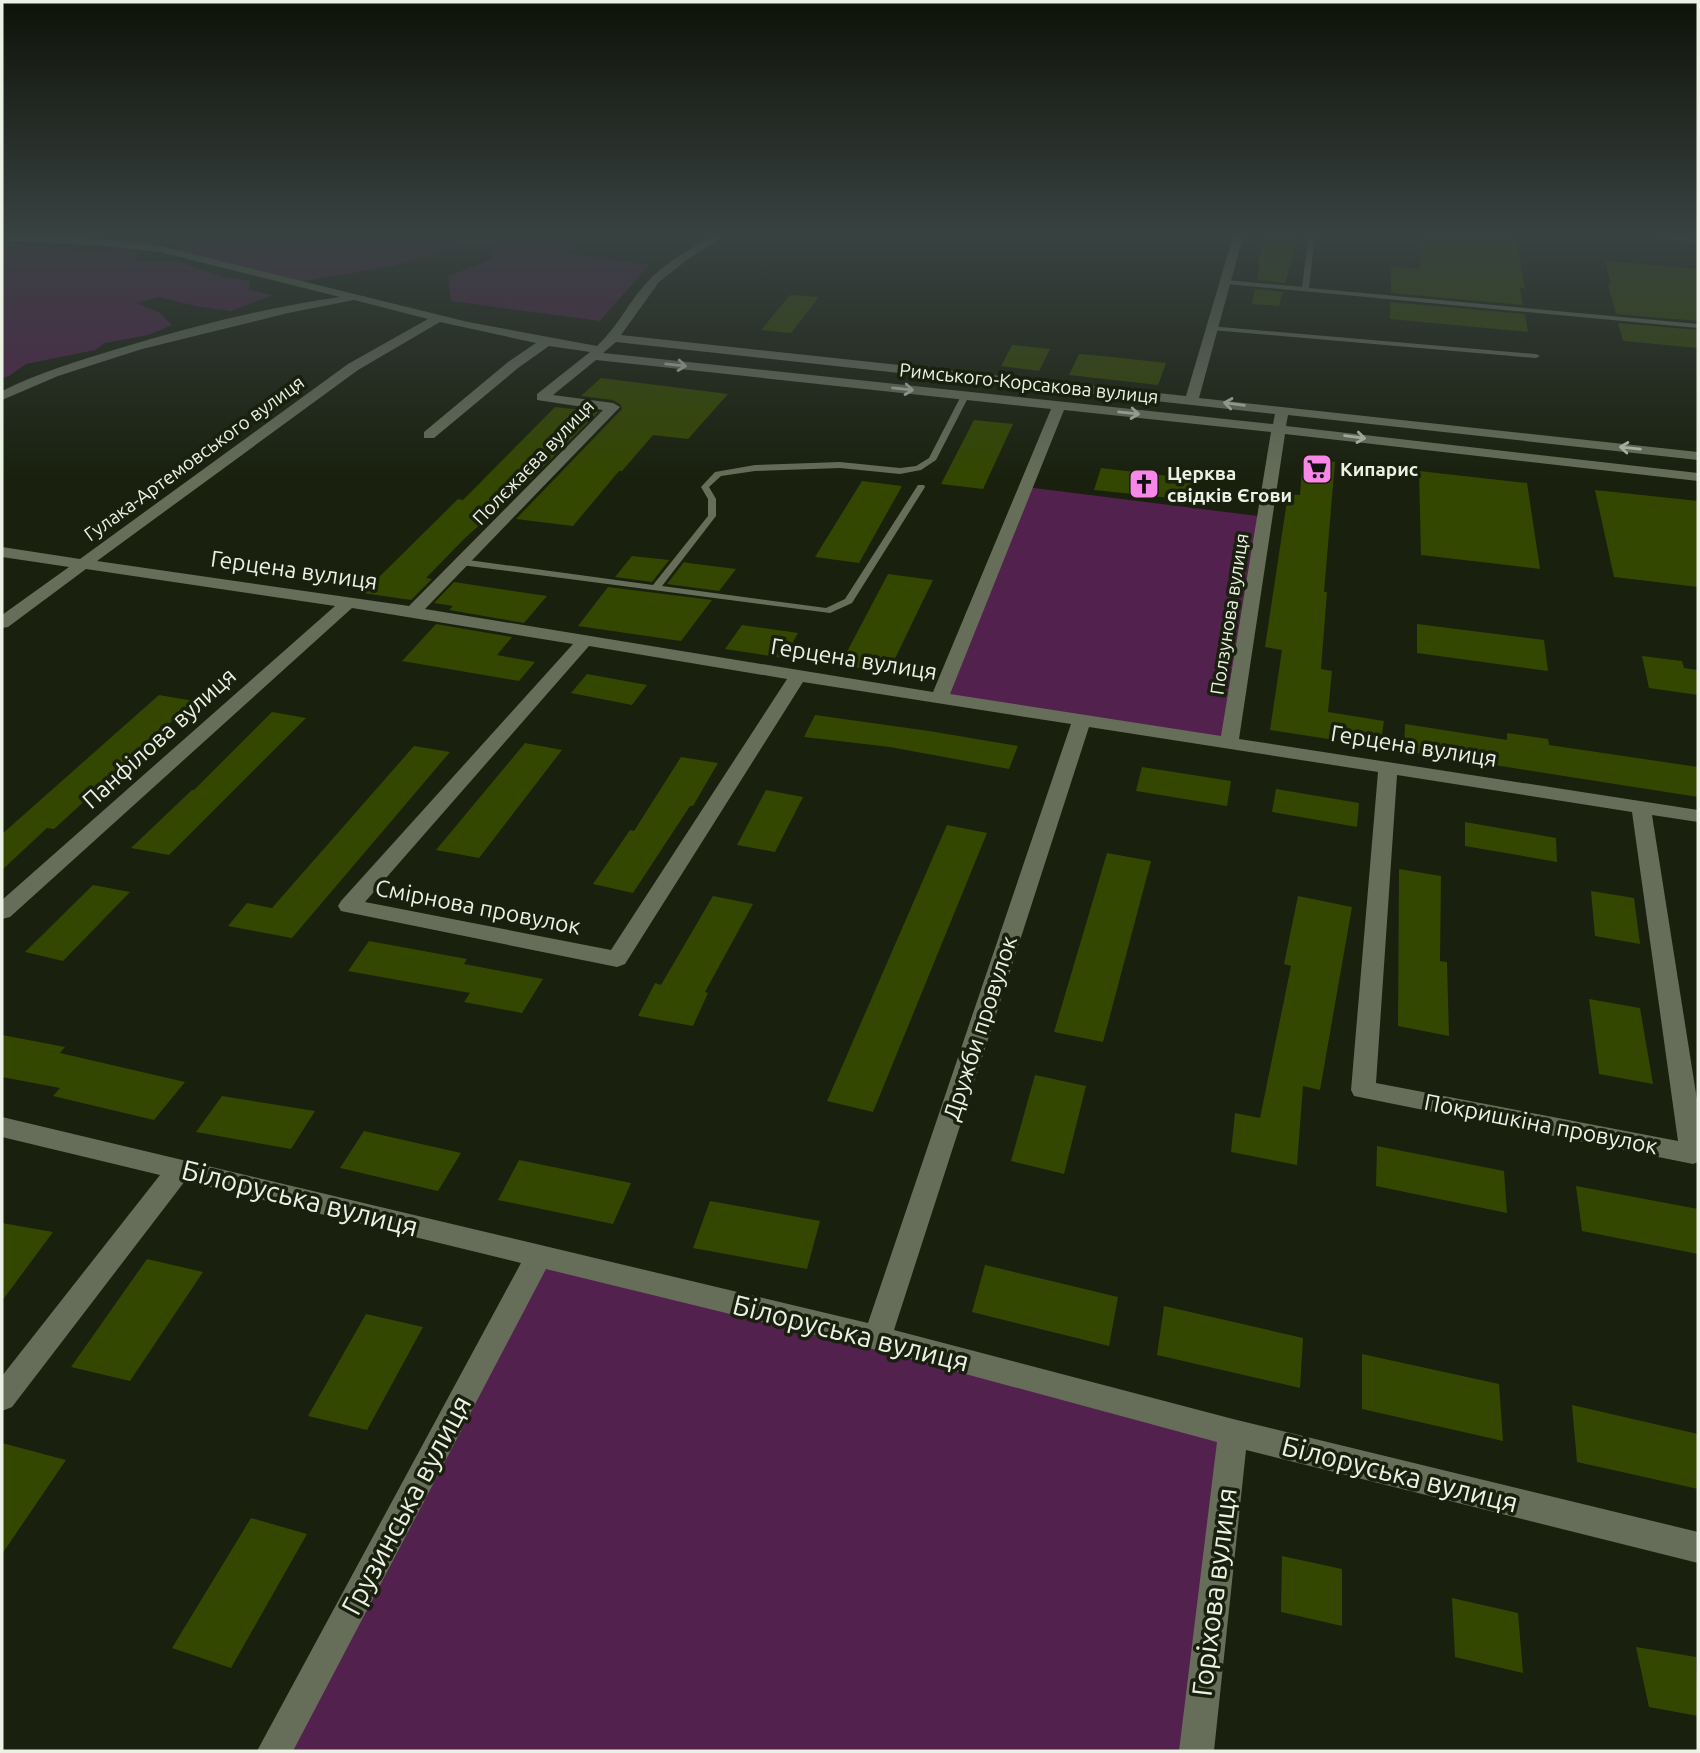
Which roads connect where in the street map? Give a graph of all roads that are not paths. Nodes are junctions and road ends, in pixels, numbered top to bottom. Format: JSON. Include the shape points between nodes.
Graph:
{"nodes":[{"id":1,"x":261,"y":315,"type":"edge"},
{"id":2,"x":423,"y":315,"type":"edge"},
{"id":3,"x":630,"y":315,"type":"edge"},
{"id":4,"x":1216,"y":315,"type":"edge"},
{"id":5,"x":1579,"y":315,"type":"edge"},
{"id":6,"x":437,"y":319,"type":"junction"},
{"id":7,"x":1698,"y":326,"type":"edge"},
{"id":8,"x":1212,"y":328,"type":"junction"},
{"id":9,"x":613,"y":338,"type":"junction"},
{"id":10,"x":545,"y":343,"type":"junction"},
{"id":11,"x":595,"y":353,"type":"junction"},
{"id":12,"x":1536,"y":356,"type":"dead end"},
{"id":13,"x":2,"y":396,"type":"edge"},
{"id":14,"x":965,"y":396,"type":"junction"},
{"id":15,"x":1192,"y":399,"type":"junction"},
{"id":16,"x":1059,"y":406,"type":"junction"},
{"id":17,"x":1282,"y":410,"type":"junction"},
{"id":18,"x":1280,"y":429,"type":"junction"},
{"id":19,"x":429,"y":435,"type":"dead end"},
{"id":20,"x":1698,"y":456,"type":"edge"},
{"id":21,"x":1698,"y":477,"type":"edge"},
{"id":22,"x":921,"y":487,"type":"dead end"},
{"id":23,"x":2,"y":552,"type":"edge"},
{"id":24,"x":461,"y":562,"type":"junction"},
{"id":25,"x":81,"y":564,"type":"junction"},
{"id":26,"x":655,"y":588,"type":"junction"},
{"id":27,"x":349,"y":602,"type":"junction"},
{"id":28,"x":413,"y":612,"type":"junction"},
{"id":29,"x":2,"y":622,"type":"edge"},
{"id":30,"x":585,"y":641,"type":"junction"},
{"id":31,"x":798,"y":676,"type":"junction"},
{"id":32,"x":940,"y":697,"type":"junction"},
{"id":33,"x":1082,"y":719,"type":"junction"},
{"id":34,"x":1229,"y":743,"type":"junction"},
{"id":35,"x":1388,"y":766,"type":"junction"},
{"id":36,"x":1641,"y":806,"type":"junction"},
{"id":37,"x":1698,"y":816,"type":"edge"},
{"id":38,"x":2,"y":912,"type":"edge"},
{"id":39,"x":2,"y":1127,"type":"edge"},
{"id":40,"x":181,"y":1168,"type":"junction"},
{"id":41,"x":538,"y":1258,"type":"junction"},
{"id":42,"x":877,"y":1338,"type":"junction"},
{"id":43,"x":2,"y":1398,"type":"edge"},
{"id":44,"x":1233,"y":1433,"type":"junction"},
{"id":45,"x":1698,"y":1548,"type":"edge"},
{"id":46,"x":274,"y":1751,"type":"edge"},
{"id":47,"x":1196,"y":1751,"type":"edge"}],
"edges":[{"from":1,"to":13,"type":"street","via":[[163,339],[31,381]]},
{"from":2,"to":6,"type":"street","name":"Римського-Корсакова вулиця"},
{"from":3,"to":9,"type":"street"},
{"from":4,"to":8,"type":"street"},
{"from":5,"to":7,"type":"lane"},
{"from":6,"to":10,"type":"street","name":"Римського-Корсакова вулиця"},
{"from":6,"to":25,"type":"street","name":"Гулака-Артемовського вулиця","via":[[353,367]]},
{"from":8,"to":12,"type":"lane"},
{"from":8,"to":15,"type":"street"},
{"from":9,"to":11,"type":"street"},
{"from":9,"to":15,"type":"street","name":"Римського-Корсакова вулиця"},
{"from":10,"to":11,"type":"street","name":"Римського-Корсакова вулиця"},
{"from":10,"to":19,"type":"street"},
{"from":11,"to":14,"type":"street","name":"Римського-Корсакова вулиця","one_way":true},
{"from":11,"to":24,"type":"street","name":"Полєжаєва вулиця","via":[[542,397],[613,407]]},
{"from":14,"to":16,"type":"street","name":"Римського-Корсакова вулиця"},
{"from":14,"to":26,"type":"lane","via":[[932,460],[918,468],[900,471],[840,465],[718,474],[705,487],[712,499],[712,516]]},
{"from":17,"to":15,"type":"street","name":"Римського-Корсакова вулиця","one_way":true},
{"from":16,"to":18,"type":"street","name":"Римського-Корсакова вулиця","one_way":true},
{"from":16,"to":32,"type":"street"},
{"from":17,"to":18,"type":"street","name":"Ползунова вулиця"},
{"from":20,"to":17,"type":"street","name":"Римського-Корсакова вулиця","one_way":true},
{"from":18,"to":21,"type":"street","name":"Римського-Корсакова вулиця","one_way":true},
{"from":18,"to":34,"type":"street","name":"Ползунова вулиця"},
{"from":22,"to":26,"type":"lane","via":[[849,601],[827,611]]},
{"from":23,"to":25,"type":"street","name":"Герцена вулиця"},
{"from":24,"to":26,"type":"lane"},
{"from":24,"to":28,"type":"street","name":"Полєжаєва вулиця"},
{"from":25,"to":27,"type":"street","name":"Герцена вулиця"},
{"from":25,"to":29,"type":"street","name":"Гулака-Артемовського вулиця"},
{"from":27,"to":28,"type":"street","name":"Герцена вулиця"},
{"from":27,"to":38,"type":"street","name":"Панфілова вулиця"},
{"from":28,"to":30,"type":"street","name":"Герцена вулиця"},
{"from":30,"to":31,"type":"street","name":"Герцена вулиця"},
{"from":30,"to":31,"type":"street","name":"Смірнова провулок","via":[[349,906],[617,959]]},
{"from":31,"to":32,"type":"street","name":"Герцена вулиця"},
{"from":32,"to":33,"type":"street","name":"Герцена вулиця"},
{"from":33,"to":34,"type":"street","name":"Герцена вулиця"},
{"from":33,"to":42,"type":"street","name":"Дружби провулок"},
{"from":34,"to":35,"type":"street","name":"Герцена вулиця"},
{"from":35,"to":36,"type":"street","name":"Герцена вулиця"},
{"from":35,"to":36,"type":"street","name":"Покришкіна провулок","via":[[1363,1090],[1693,1154]]},
{"from":36,"to":37,"type":"street","name":"Герцена вулиця"},
{"from":39,"to":40,"type":"street","name":"Білоруська вулиця"},
{"from":40,"to":41,"type":"street","name":"Білоруська вулиця"},
{"from":40,"to":43,"type":"street"},
{"from":41,"to":42,"type":"street","name":"Білоруська вулиця"},
{"from":41,"to":46,"type":"street","name":"Грузинська вулиця"},
{"from":42,"to":44,"type":"street","name":"Білоруська вулиця"},
{"from":44,"to":45,"type":"street","name":"Білоруська вулиця"},
{"from":44,"to":47,"type":"street","name":"Горіхова вулиця"}]}
